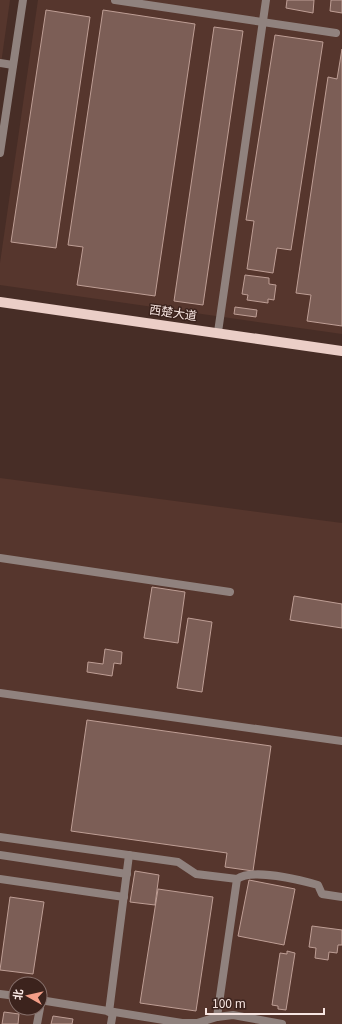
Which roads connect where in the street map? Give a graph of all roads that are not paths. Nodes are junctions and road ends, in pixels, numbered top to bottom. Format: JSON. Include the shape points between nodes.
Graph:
{"nodes":[{"id":1,"x":23,"y":0,"type":"edge"},
{"id":2,"x":115,"y":0,"type":"edge"},
{"id":3,"x":266,"y":0,"type":"edge"},
{"id":4,"x":262,"y":22,"type":"junction"},
{"id":5,"x":336,"y":33,"type":"dead end"},
{"id":6,"x":0,"y":63,"type":"edge"},
{"id":7,"x":13,"y":65,"type":"junction"},
{"id":8,"x":0,"y":153,"type":"edge"},
{"id":9,"x":0,"y":302,"type":"edge"},
{"id":10,"x":218,"y":332,"type":"junction"},
{"id":11,"x":342,"y":351,"type":"edge"},
{"id":12,"x":0,"y":558,"type":"edge"},
{"id":13,"x":230,"y":592,"type":"dead end"},
{"id":14,"x":0,"y":693,"type":"edge"},
{"id":15,"x":342,"y":741,"type":"edge"},
{"id":16,"x":0,"y":837,"type":"edge"},
{"id":17,"x":0,"y":855,"type":"edge"},
{"id":18,"x":129,"y":855,"type":"junction"},
{"id":19,"x":127,"y":874,"type":"junction"},
{"id":20,"x":0,"y":879,"type":"edge"},
{"id":21,"x":237,"y":879,"type":"junction"},
{"id":22,"x":124,"y":897,"type":"junction"},
{"id":23,"x":342,"y":897,"type":"edge"},
{"id":24,"x":48,"y":1001,"type":"edge"},
{"id":25,"x":111,"y":1012,"type":"junction"},
{"id":26,"x":217,"y":1017,"type":"junction"},
{"id":27,"x":171,"y":1023,"type":"edge"},
{"id":28,"x":111,"y":1024,"type":"edge"},
{"id":29,"x":282,"y":1024,"type":"edge"}],
"edges":[{"from":1,"to":7,"type":"street"},
{"from":2,"to":4,"type":"street"},
{"from":3,"to":4,"type":"street"},
{"from":4,"to":5,"type":"street"},
{"from":4,"to":10,"type":"street"},
{"from":6,"to":7,"type":"street"},
{"from":7,"to":8,"type":"street"},
{"from":9,"to":10,"type":"main road","name":"西楚大道"},
{"from":10,"to":11,"type":"main road","name":"西楚大道"},
{"from":12,"to":13,"type":"street"},
{"from":14,"to":15,"type":"street"},
{"from":16,"to":18,"type":"street"},
{"from":17,"to":19,"type":"street"},
{"from":18,"to":19,"type":"street"},
{"from":18,"to":21,"type":"street","via":[[178,862],[196,874]]},
{"from":19,"to":22,"type":"street"},
{"from":20,"to":22,"type":"street"},
{"from":21,"to":23,"type":"street","via":[[243,875],[260,875],[307,882],[318,885],[322,894]]},
{"from":21,"to":26,"type":"street"},
{"from":22,"to":25,"type":"street"},
{"from":24,"to":25,"type":"street"},
{"from":25,"to":27,"type":"street"},
{"from":25,"to":28,"type":"street"},
{"from":26,"to":27,"type":"street","via":[[198,1023]]},
{"from":26,"to":29,"type":"street","via":[[232,1015]]}]}
